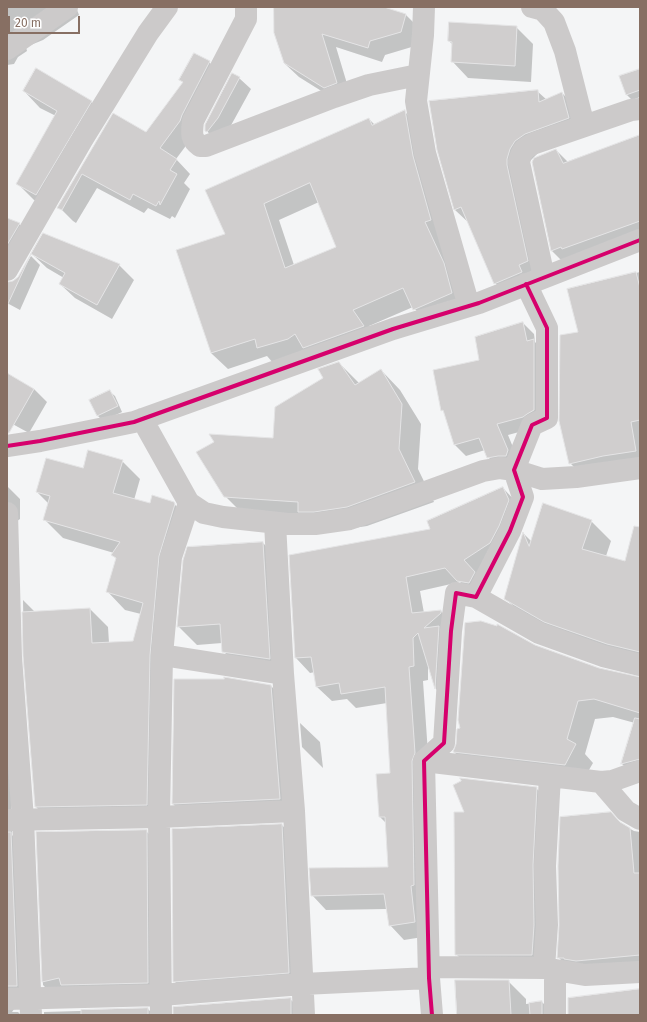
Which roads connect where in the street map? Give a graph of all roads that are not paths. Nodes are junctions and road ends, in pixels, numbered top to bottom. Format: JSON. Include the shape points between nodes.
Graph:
{"nodes":[{"id":1,"x":167,"y":7,"type":"edge"},
{"id":2,"x":246,"y":7,"type":"edge"},
{"id":3,"x":424,"y":7,"type":"edge"},
{"id":4,"x":532,"y":7,"type":"edge"},
{"id":5,"x":64,"y":8,"type":"edge"},
{"id":6,"x":7,"y":49,"type":"edge"},
{"id":7,"x":418,"y":75,"type":"junction"},
{"id":8,"x":640,"y":109,"type":"edge"},
{"id":9,"x":584,"y":126,"type":"junction"},
{"id":10,"x":640,"y":240,"type":"edge"},
{"id":11,"x":7,"y":270,"type":"edge"},
{"id":12,"x":535,"y":281,"type":"junction"},
{"id":13,"x":469,"y":306,"type":"junction"},
{"id":14,"x":142,"y":419,"type":"junction"},
{"id":15,"x":7,"y":446,"type":"edge"},
{"id":16,"x":640,"y":468,"type":"edge"},
{"id":17,"x":514,"y":470,"type":"junction"},
{"id":18,"x":189,"y":503,"type":"junction"},
{"id":19,"x":7,"y":513,"type":"edge"},
{"id":20,"x":275,"y":523,"type":"junction"},
{"id":21,"x":476,"y":597,"type":"junction"},
{"id":22,"x":162,"y":655,"type":"junction"},
{"id":23,"x":640,"y":664,"type":"edge"},
{"id":24,"x":283,"y":674,"type":"junction"},
{"id":25,"x":424,"y":761,"type":"junction"},
{"id":26,"x":640,"y":771,"type":"edge"},
{"id":27,"x":550,"y":776,"type":"junction"},
{"id":28,"x":601,"y":782,"type":"junction"},
{"id":29,"x":294,"y":810,"type":"junction"},
{"id":30,"x":159,"y":817,"type":"junction"},
{"id":31,"x":15,"y":819,"type":"edge"},
{"id":32,"x":640,"y":819,"type":"edge"},
{"id":33,"x":550,"y":969,"type":"junction"},
{"id":34,"x":429,"y":972,"type":"junction"},
{"id":35,"x":640,"y":972,"type":"edge"},
{"id":36,"x":303,"y":984,"type":"junction"},
{"id":37,"x":7,"y":999,"type":"edge"},
{"id":38,"x":161,"y":1005,"type":"edge"},
{"id":39,"x":31,"y":1007,"type":"edge"},
{"id":40,"x":304,"y":1015,"type":"edge"},
{"id":41,"x":432,"y":1015,"type":"edge"},
{"id":42,"x":555,"y":1015,"type":"edge"}],
"edges":[{"from":1,"to":11,"type":"street","via":[[148,33],[86,134]]},
{"from":2,"to":7,"type":"street","via":[[246,19],[193,121],[194,142],[200,146],[206,146],[368,85]]},
{"from":3,"to":7,"type":"street"},
{"from":4,"to":9,"type":"street","via":[[543,10],[554,22],[565,51]]},
{"from":5,"to":6,"type":"street"},
{"from":7,"to":13,"type":"street","via":[[416,101],[425,153]]},
{"from":8,"to":9,"type":"street"},
{"from":9,"to":12,"type":"street","via":[[525,148],[518,162]]},
{"from":10,"to":12,"type":"street"},
{"from":12,"to":13,"type":"street"},
{"from":12,"to":17,"type":"street","via":[[547,328],[547,418],[532,425]]},
{"from":13,"to":14,"type":"street","via":[[393,329]]},
{"from":14,"to":15,"type":"street"},
{"from":14,"to":18,"type":"street"},
{"from":16,"to":17,"type":"street","via":[[542,479]]},
{"from":17,"to":20,"type":"street","via":[[500,468],[483,471],[350,519],[315,524]]},
{"from":17,"to":21,"type":"street","via":[[523,496],[510,531]]},
{"from":18,"to":20,"type":"street","via":[[204,513]]},
{"from":18,"to":22,"type":"street","via":[[172,557]]},
{"from":19,"to":31,"type":"street"},
{"from":20,"to":24,"type":"street"},
{"from":21,"to":23,"type":"street","via":[[539,633],[603,656]]},
{"from":21,"to":25,"type":"street","via":[[456,593],[444,743]]},
{"from":22,"to":24,"type":"street"},
{"from":22,"to":30,"type":"street"},
{"from":24,"to":29,"type":"street"},
{"from":25,"to":27,"type":"street"},
{"from":25,"to":34,"type":"street"},
{"from":26,"to":28,"type":"street","via":[[612,781]]},
{"from":27,"to":28,"type":"street"},
{"from":27,"to":33,"type":"street","via":[[545,866]]},
{"from":28,"to":32,"type":"street","via":[[626,811]]},
{"from":29,"to":30,"type":"street"},
{"from":29,"to":36,"type":"street"},
{"from":30,"to":31,"type":"street"},
{"from":30,"to":38,"type":"street"},
{"from":31,"to":39,"type":"street"},
{"from":33,"to":34,"type":"street"},
{"from":33,"to":35,"type":"street","via":[[585,975]]},
{"from":33,"to":42,"type":"street"},
{"from":34,"to":36,"type":"street"},
{"from":34,"to":41,"type":"street"},
{"from":36,"to":38,"type":"street"},
{"from":36,"to":40,"type":"street"},
{"from":37,"to":39,"type":"street"},
{"from":38,"to":39,"type":"street"}]}
